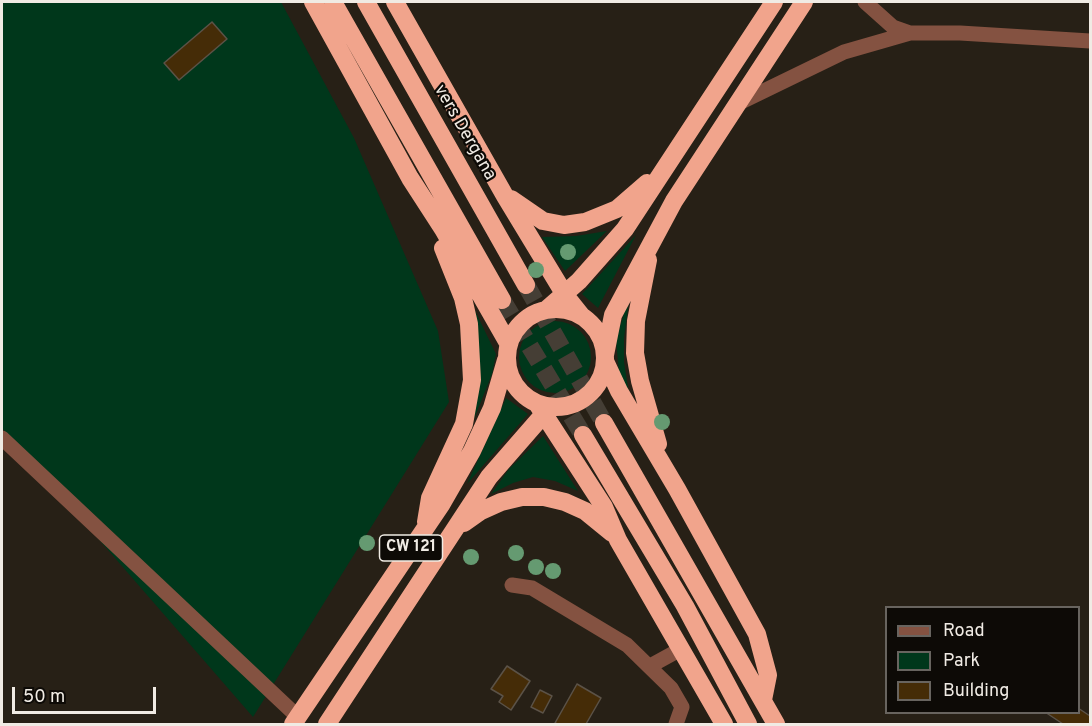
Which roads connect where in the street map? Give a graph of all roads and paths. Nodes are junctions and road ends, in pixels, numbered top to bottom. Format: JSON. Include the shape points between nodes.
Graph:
{"nodes":[{"id":1,"x":313,"y":2,"type":"edge"},
{"id":2,"x":333,"y":2,"type":"edge"},
{"id":3,"x":366,"y":2,"type":"edge"},
{"id":4,"x":395,"y":2,"type":"edge"},
{"id":5,"x":774,"y":2,"type":"edge"},
{"id":6,"x":804,"y":2,"type":"edge"},
{"id":7,"x":865,"y":2,"type":"edge"},
{"id":8,"x":910,"y":33,"type":"junction"},
{"id":9,"x":1090,"y":41,"type":"edge"},
{"id":10,"x":739,"y":103,"type":"junction"},
{"id":11,"x":665,"y":165,"type":"junction"},
{"id":12,"x":420,"y":194,"type":"junction"},
{"id":13,"x":505,"y":195,"type":"junction"},
{"id":14,"x":651,"y":249,"type":"junction"},
{"id":15,"x":526,"y":285,"type":"tunnel mouth"},
{"id":16,"x":565,"y":295,"type":"junction"},
{"id":17,"x":502,"y":300,"type":"tunnel mouth"},
{"id":18,"x":547,"y":309,"type":"junction"},
{"id":19,"x":580,"y":315,"type":"junction"},
{"id":20,"x":507,"y":352,"type":"junction"},
{"id":21,"x":605,"y":358,"type":"junction"},
{"id":22,"x":544,"y":408,"type":"junction"},
{"id":23,"x":604,"y":423,"type":"tunnel mouth"},
{"id":24,"x":583,"y":435,"type":"tunnel mouth"},
{"id":25,"x":2,"y":438,"type":"edge"},
{"id":26,"x":666,"y":469,"type":"junction"},
{"id":27,"x":426,"y":524,"type":"junction"},
{"id":28,"x":449,"y":540,"type":"junction"},
{"id":29,"x":618,"y":540,"type":"junction"},
{"id":30,"x":512,"y":585,"type":"dead end"},
{"id":31,"x":681,"y":649,"type":"junction"},
{"id":32,"x":650,"y":666,"type":"junction"},
{"id":33,"x":763,"y":700,"type":"junction"},
{"id":34,"x":295,"y":721,"type":"edge"},
{"id":35,"x":327,"y":724,"type":"edge"},
{"id":36,"x":676,"y":724,"type":"edge"},
{"id":37,"x":724,"y":724,"type":"edge"},
{"id":38,"x":748,"y":724,"type":"edge"},
{"id":39,"x":776,"y":724,"type":"edge"}],
"edges":[{"from":1,"to":12,"type":"highway"},
{"from":2,"to":17,"type":"highway"},
{"from":3,"to":15,"type":"highway","name":"vers Dergana"},
{"from":4,"to":13,"type":"highway"},
{"from":5,"to":11,"type":"highway"},
{"from":6,"to":10,"type":"highway"},
{"from":7,"to":8,"type":"street","via":[[886,21]]},
{"from":8,"to":9,"type":"street"},
{"from":8,"to":10,"type":"street","via":[[844,51]]},
{"from":10,"to":14,"type":"highway","via":[[674,201]]},
{"from":11,"to":13,"type":"highway","via":[[617,209],[585,222],[564,225],[543,221]]},
{"from":11,"to":16,"type":"highway","via":[[625,229]]},
{"from":12,"to":20,"type":"highway","via":[[443,229]]},
{"from":12,"to":27,"type":"highway","via":[[463,298],[469,324],[472,380],[464,424],[430,498]]},
{"from":13,"to":16,"type":"highway"},
{"from":14,"to":21,"type":"highway","via":[[614,315]]},
{"from":14,"to":26,"type":"highway","via":[[636,321],[635,353]]},
{"from":16,"to":18,"type":"highway"},
{"from":16,"to":19,"type":"highway"},
{"from":18,"to":19,"type":"highway","via":[[570,310]]},
{"from":18,"to":20,"type":"highway","via":[[522,321]]},
{"from":19,"to":21,"type":"highway","via":[[602,339]]},
{"from":20,"to":22,"type":"highway","via":[[515,386]]},
{"from":20,"to":27,"type":"highway","number":"CW 121","via":[[492,408],[472,451]]},
{"from":21,"to":22,"type":"highway","via":[[596,387],[583,399],[567,406]]},
{"from":21,"to":26,"type":"highway","via":[[619,392]]},
{"from":22,"to":28,"type":"highway","via":[[489,477]]},
{"from":22,"to":29,"type":"highway","via":[[604,507]]},
{"from":23,"to":33,"type":"highway"},
{"from":24,"to":38,"type":"highway","via":[[685,606]]},
{"from":25,"to":34,"type":"street"},
{"from":26,"to":33,"type":"highway","via":[[757,634],[768,675]]},
{"from":27,"to":34,"type":"highway","number":"CW 121"},
{"from":28,"to":29,"type":"highway","via":[[481,511],[522,497],[566,502],[603,524]]},
{"from":28,"to":35,"type":"highway"},
{"from":29,"to":31,"type":"highway"},
{"from":30,"to":32,"type":"street","via":[[532,588],[578,614],[627,645]]},
{"from":31,"to":32,"type":"street"},
{"from":31,"to":37,"type":"highway"},
{"from":32,"to":36,"type":"street","via":[[671,688],[682,707]]},
{"from":33,"to":39,"type":"highway"}]}
